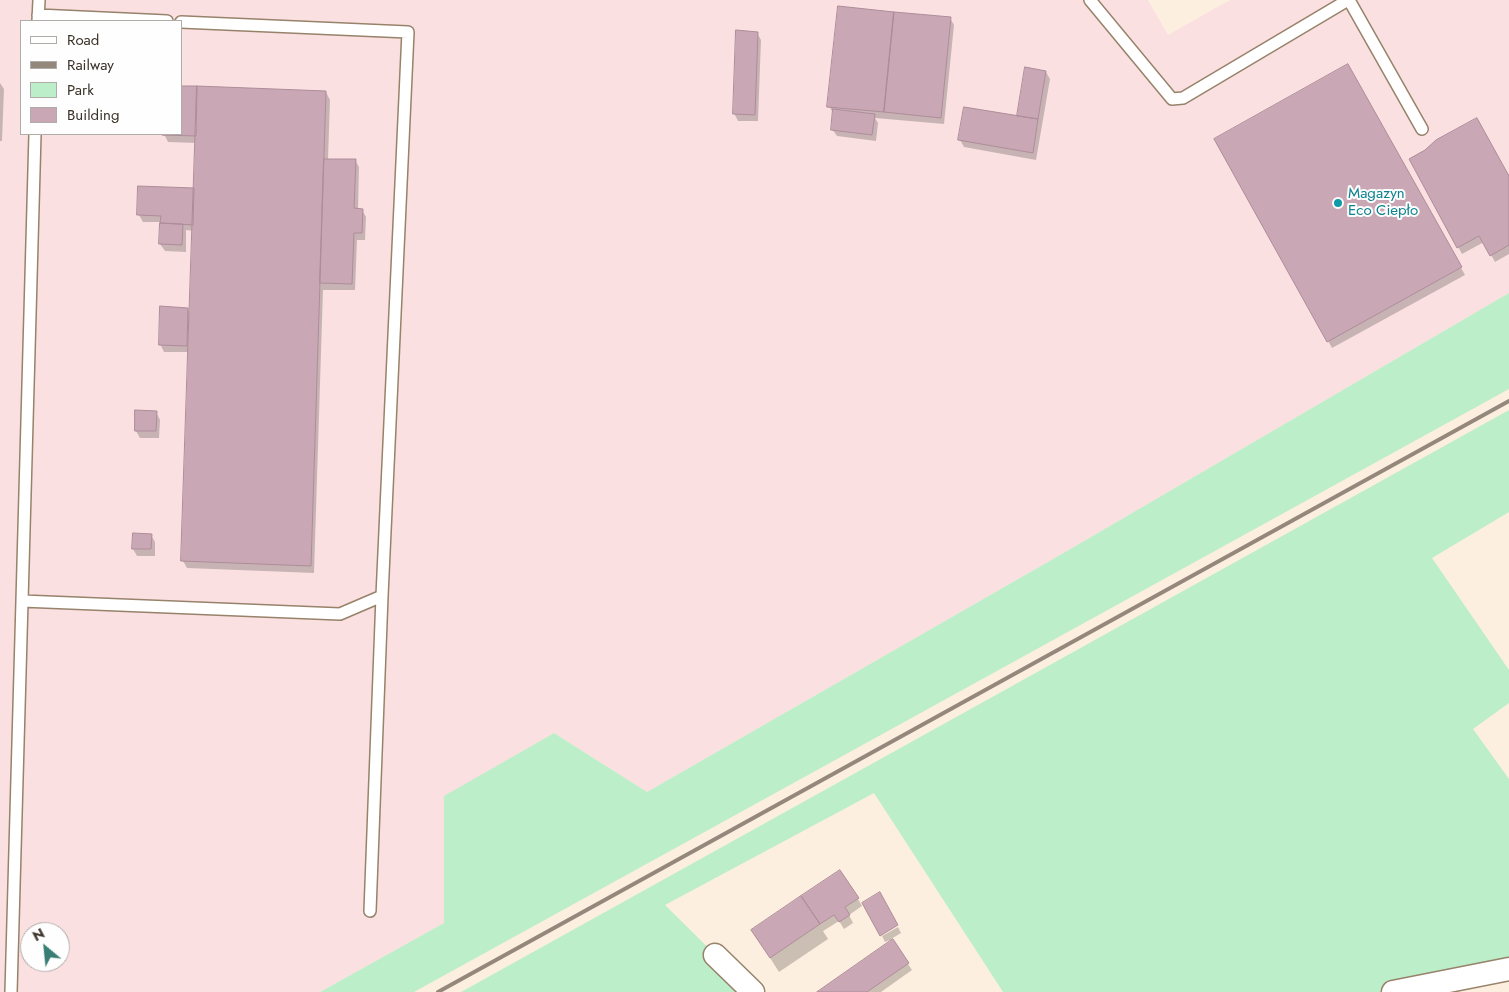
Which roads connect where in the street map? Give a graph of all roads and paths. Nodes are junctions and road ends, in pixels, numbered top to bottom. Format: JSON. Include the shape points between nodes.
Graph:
{"nodes":[{"id":1,"x":39,"y":0,"type":"edge"},
{"id":2,"x":1090,"y":0,"type":"edge"},
{"id":3,"x":1348,"y":0,"type":"edge"},
{"id":4,"x":38,"y":18,"type":"edge"},
{"id":5,"x":124,"y":20,"type":"edge"},
{"id":6,"x":182,"y":22,"type":"edge"},
{"id":7,"x":1422,"y":129,"type":"dead end"},
{"id":8,"x":35,"y":135,"type":"edge"},
{"id":9,"x":382,"y":596,"type":"junction"},
{"id":10,"x":22,"y":602,"type":"junction"},
{"id":11,"x":370,"y":911,"type":"dead end"},
{"id":12,"x":715,"y":955,"type":"dead end"},
{"id":13,"x":1509,"y":969,"type":"edge"},
{"id":14,"x":11,"y":992,"type":"edge"},
{"id":15,"x":753,"y":992,"type":"edge"},
{"id":16,"x":1393,"y":992,"type":"edge"}],
"edges":[{"from":1,"to":4,"type":"lane"},
{"from":2,"to":3,"type":"lane","via":[[1172,99],[1183,98]]},
{"from":3,"to":7,"type":"lane"},
{"from":4,"to":5,"type":"lane"},
{"from":6,"to":9,"type":"lane","via":[[408,32]]},
{"from":8,"to":10,"type":"lane"},
{"from":9,"to":10,"type":"lane","via":[[340,614]]},
{"from":9,"to":11,"type":"lane"},
{"from":10,"to":14,"type":"lane"},
{"from":12,"to":15,"type":"street"},
{"from":13,"to":16,"type":"street"}]}
